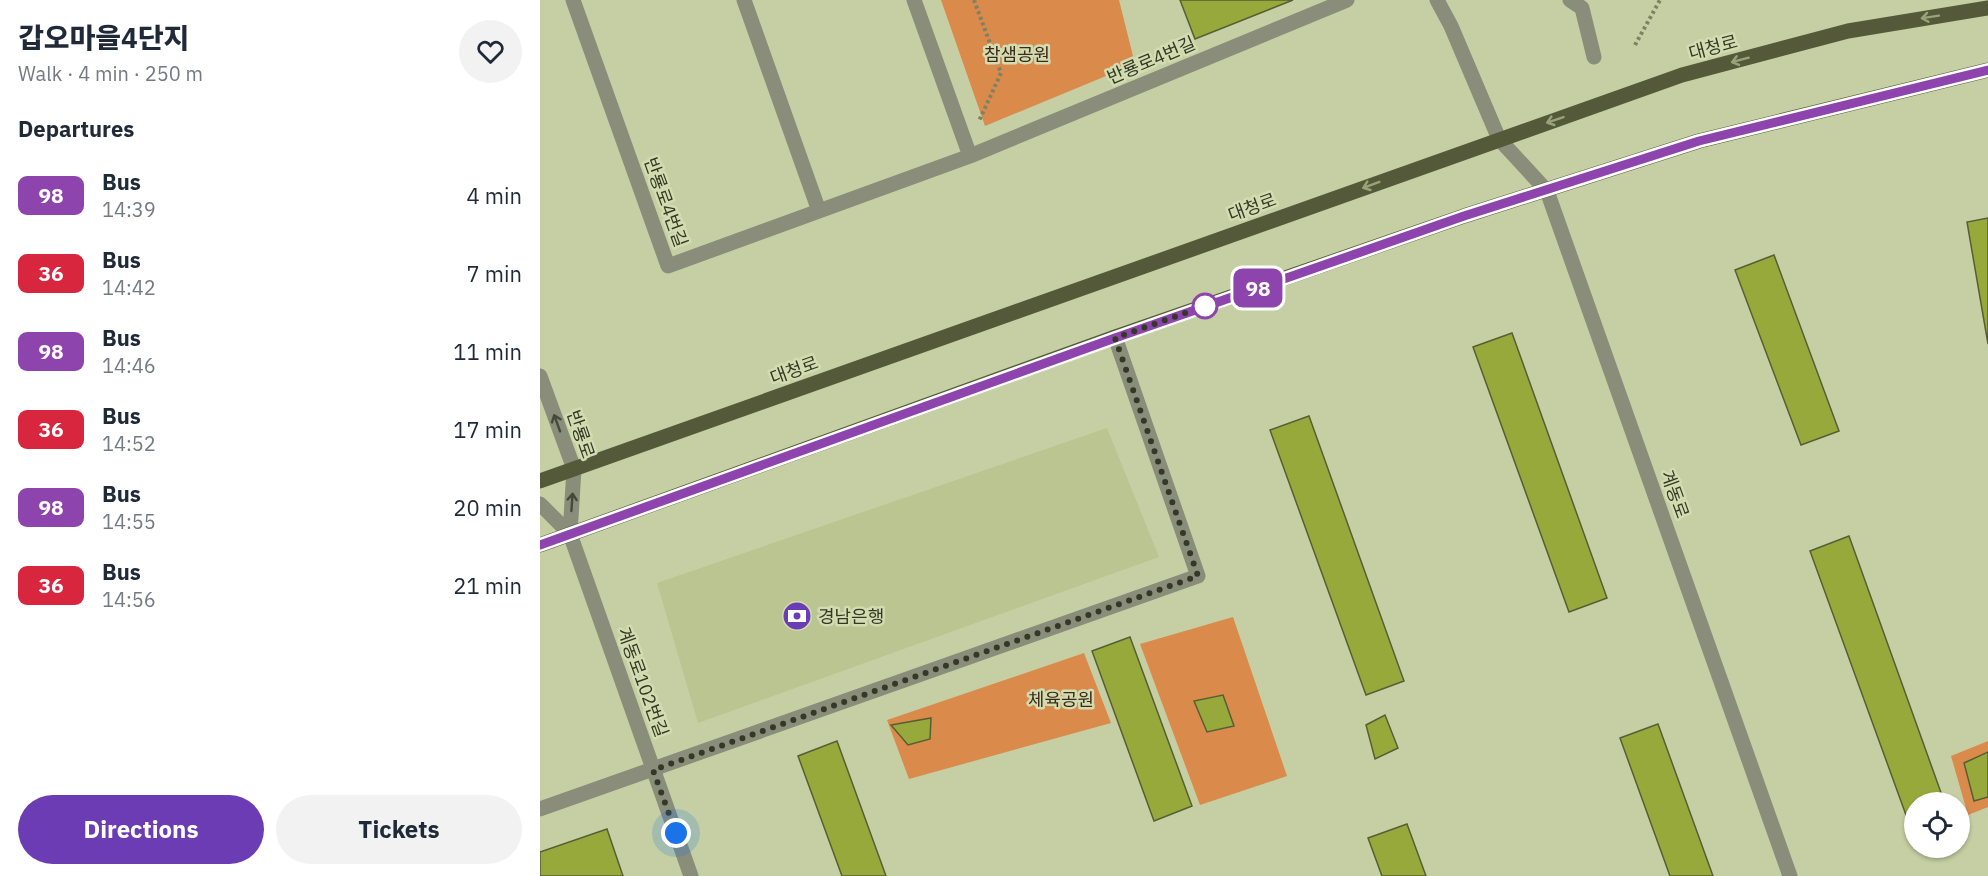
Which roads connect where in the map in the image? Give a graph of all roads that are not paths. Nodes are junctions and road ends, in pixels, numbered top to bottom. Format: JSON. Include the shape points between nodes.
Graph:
{"nodes":[{"id":1,"x":573,"y":0,"type":"edge"},
{"id":2,"x":744,"y":0,"type":"edge"},
{"id":3,"x":914,"y":0,"type":"edge"},
{"id":4,"x":1347,"y":0,"type":"edge"},
{"id":5,"x":1437,"y":0,"type":"edge"},
{"id":6,"x":1570,"y":0,"type":"edge"},
{"id":7,"x":1988,"y":8,"type":"edge"},
{"id":8,"x":1594,"y":57,"type":"dead end"},
{"id":9,"x":1988,"y":70,"type":"edge"},
{"id":10,"x":1499,"y":140,"type":"junction"},
{"id":11,"x":968,"y":152,"type":"junction"},
{"id":12,"x":1547,"y":191,"type":"junction"},
{"id":13,"x":819,"y":211,"type":"junction"},
{"id":14,"x":1115,"y":338,"type":"junction"},
{"id":15,"x":540,"y":376,"type":"edge"},
{"id":16,"x":574,"y":469,"type":"junction"},
{"id":17,"x":540,"y":481,"type":"edge"},
{"id":18,"x":540,"y":504,"type":"edge"},
{"id":19,"x":570,"y":534,"type":"junction"},
{"id":20,"x":540,"y":545,"type":"edge"},
{"id":21,"x":653,"y":770,"type":"junction"},
{"id":22,"x":540,"y":809,"type":"edge"},
{"id":23,"x":691,"y":876,"type":"edge"},
{"id":24,"x":1790,"y":876,"type":"edge"}],
"edges":[{"from":1,"to":13,"type":"street","name":"반룡로4번길","via":[[668,266]]},
{"from":2,"to":13,"type":"street"},
{"from":3,"to":11,"type":"street"},
{"from":4,"to":11,"type":"street","name":"반룡로4번길"},
{"from":5,"to":10,"type":"street"},
{"from":6,"to":8,"type":"street","via":[[1582,8]]},
{"from":7,"to":10,"type":"main road","name":"대청로","one_way":true,"via":[[1848,31],[1682,75]]},
{"from":9,"to":12,"type":"main road","via":[[1699,141]]},
{"from":10,"to":12,"type":"street","name":"계동로"},
{"from":10,"to":16,"type":"main road","name":"대청로","one_way":true},
{"from":11,"to":13,"type":"street","name":"반룡로4번길"},
{"from":12,"to":14,"type":"main road","via":[[1464,216]]},
{"from":12,"to":24,"type":"street","name":"계동로"},
{"from":14,"to":19,"type":"main road"},
{"from":14,"to":21,"type":"street","via":[[1198,576]]},
{"from":16,"to":15,"type":"street","name":"반룡로","one_way":true},
{"from":16,"to":17,"type":"main road","name":"대청로"},
{"from":19,"to":16,"type":"street","name":"반룡로","one_way":true},
{"from":18,"to":19,"type":"street"},
{"from":19,"to":20,"type":"main road"},
{"from":19,"to":21,"type":"street","name":"계동로102번길"},
{"from":21,"to":22,"type":"street"},
{"from":21,"to":23,"type":"street","name":"계동로102번길"}]}
